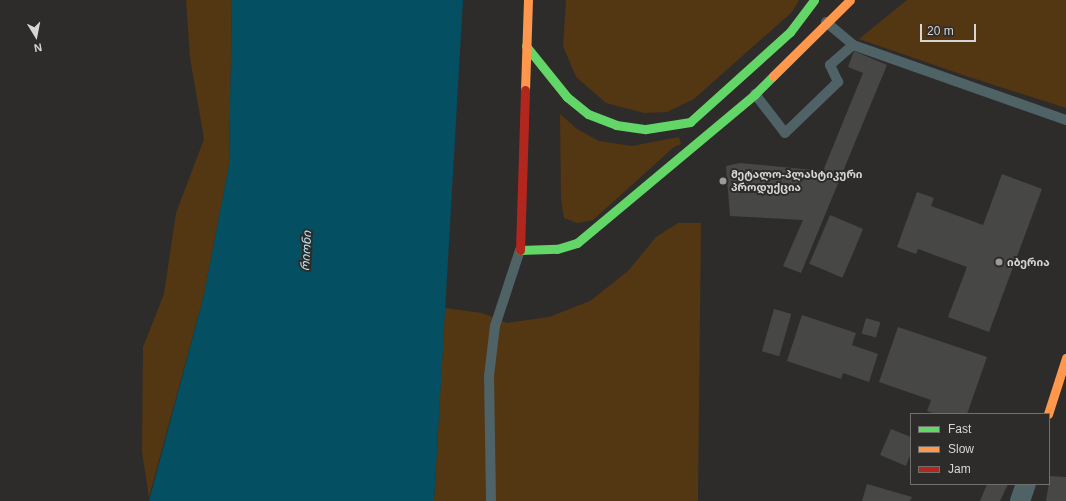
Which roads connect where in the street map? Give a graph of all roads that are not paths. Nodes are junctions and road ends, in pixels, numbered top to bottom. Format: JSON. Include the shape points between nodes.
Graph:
{"nodes":[{"id":1,"x":528,"y":0,"type":"edge"},
{"id":2,"x":814,"y":0,"type":"edge"},
{"id":3,"x":850,"y":0,"type":"edge"},
{"id":4,"x":826,"y":22,"type":"junction"},
{"id":5,"x":853,"y":45,"type":"junction"},
{"id":6,"x":526,"y":46,"type":"junction"},
{"id":7,"x":755,"y":94,"type":"junction"},
{"id":8,"x":1066,"y":120,"type":"edge"},
{"id":9,"x":520,"y":250,"type":"junction"},
{"id":10,"x":1066,"y":358,"type":"edge"},
{"id":11,"x":1048,"y":413,"type":"edge"},
{"id":12,"x":1026,"y":485,"type":"edge"},
{"id":13,"x":491,"y":501,"type":"edge"},
{"id":14,"x":1020,"y":501,"type":"edge"}],
"edges":[{"from":1,"to":6,"type":"main road"},
{"from":2,"to":6,"type":"main road","via":[[790,32],[690,122],[646,129],[616,125],[588,114],[567,97]]},
{"from":3,"to":4,"type":"main road"},
{"from":4,"to":5,"type":"lane"},
{"from":4,"to":7,"type":"main road"},
{"from":5,"to":7,"type":"lane","via":[[830,65],[838,82],[785,134]]},
{"from":5,"to":8,"type":"lane"},
{"from":6,"to":9,"type":"main road"},
{"from":7,"to":9,"type":"main road","via":[[577,243],[557,249]]},
{"from":9,"to":13,"type":"lane","via":[[495,326],[489,376]]},
{"from":10,"to":11,"type":"main road"},
{"from":12,"to":14,"type":"street"}]}
